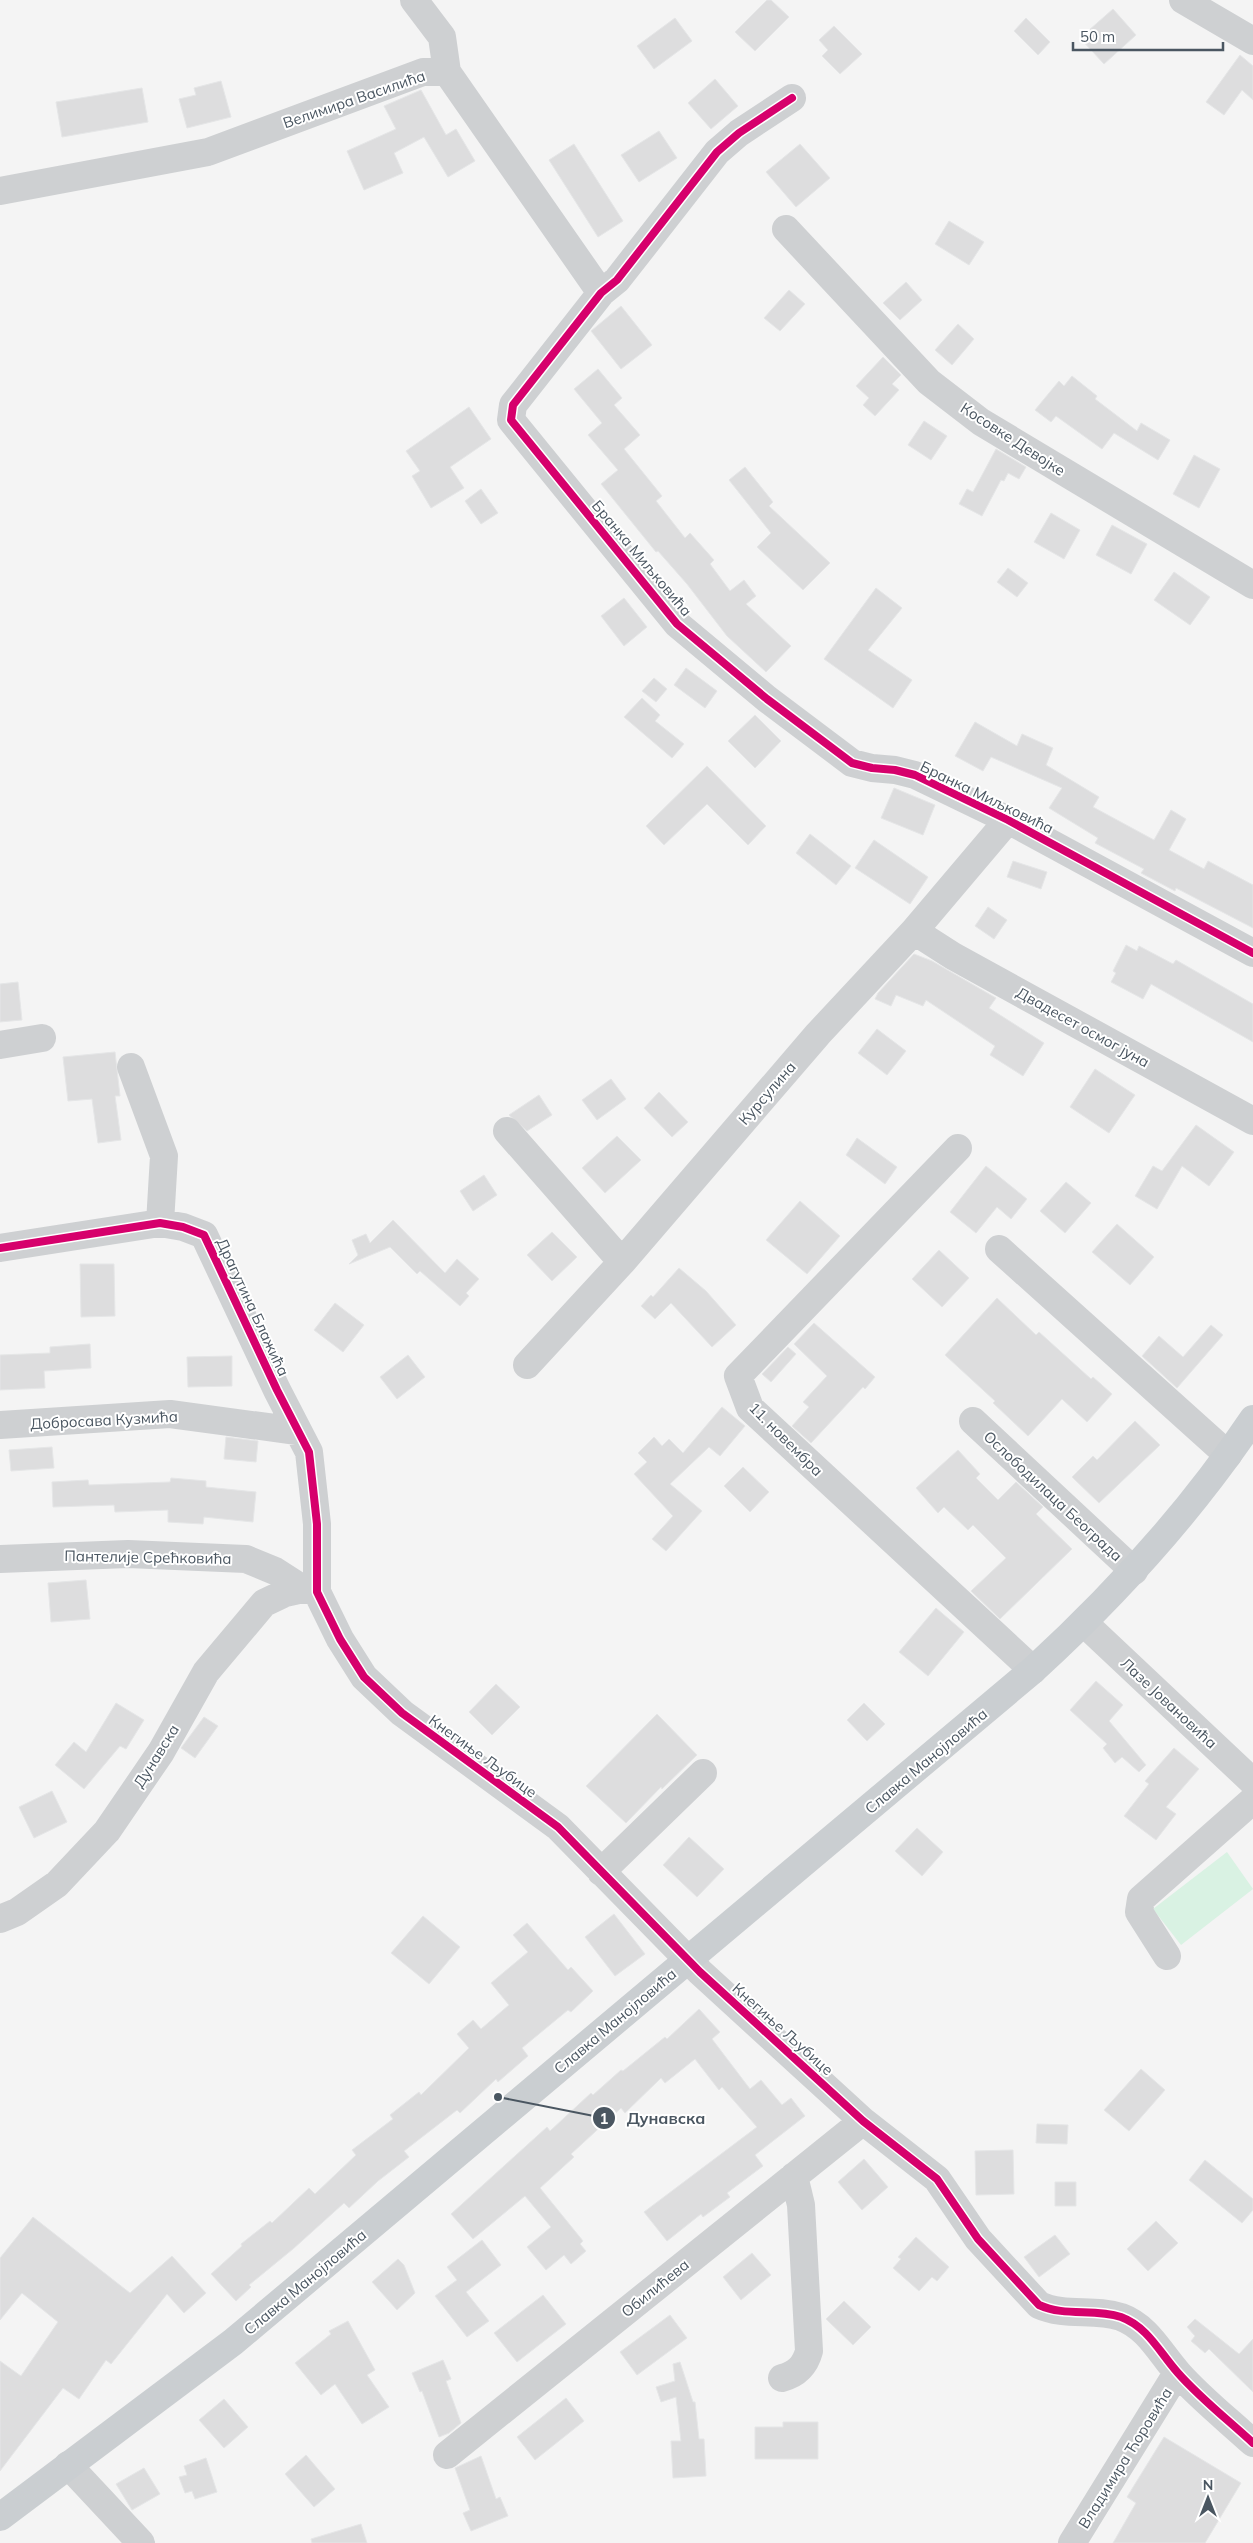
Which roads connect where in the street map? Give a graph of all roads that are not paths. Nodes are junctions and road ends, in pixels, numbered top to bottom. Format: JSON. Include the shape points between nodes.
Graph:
{"nodes":[{"id":1,"x":414,"y":0,"type":"edge"},
{"id":2,"x":1183,"y":0,"type":"edge"},
{"id":3,"x":1253,"y":41,"type":"edge"},
{"id":4,"x":447,"y":72,"type":"junction"},
{"id":5,"x":792,"y":98,"type":"dead end"},
{"id":6,"x":0,"y":191,"type":"edge"},
{"id":7,"x":786,"y":229,"type":"dead end"},
{"id":8,"x":601,"y":292,"type":"junction"},
{"id":9,"x":1253,"y":585,"type":"edge"},
{"id":10,"x":1008,"y":820,"type":"junction"},
{"id":11,"x":914,"y":931,"type":"junction"},
{"id":12,"x":1253,"y":952,"type":"edge"},
{"id":13,"x":42,"y":1038,"type":"dead end"},
{"id":14,"x":0,"y":1045,"type":"edge"},
{"id":15,"x":132,"y":1067,"type":"dead end"},
{"id":16,"x":1253,"y":1121,"type":"edge"},
{"id":17,"x":507,"y":1130,"type":"dead end"},
{"id":18,"x":958,"y":1148,"type":"dead end"},
{"id":19,"x":160,"y":1223,"type":"junction"},
{"id":20,"x":0,"y":1248,"type":"edge"},
{"id":21,"x":1000,"y":1249,"type":"dead end"},
{"id":22,"x":622,"y":1262,"type":"junction"},
{"id":23,"x":527,"y":1365,"type":"dead end"},
{"id":24,"x":1253,"y":1419,"type":"edge"},
{"id":25,"x":972,"y":1421,"type":"dead end"},
{"id":26,"x":0,"y":1425,"type":"edge"},
{"id":27,"x":297,"y":1431,"type":"junction"},
{"id":28,"x":1228,"y":1455,"type":"junction"},
{"id":29,"x":0,"y":1559,"type":"edge"},
{"id":30,"x":1134,"y":1571,"type":"junction"},
{"id":31,"x":310,"y":1590,"type":"junction"},
{"id":32,"x":1084,"y":1623,"type":"junction"},
{"id":33,"x":1033,"y":1670,"type":"junction"},
{"id":34,"x":703,"y":1773,"type":"dead end"},
{"id":35,"x":1253,"y":1782,"type":"edge"},
{"id":36,"x":1253,"y":1800,"type":"edge"},
{"id":37,"x":601,"y":1872,"type":"junction"},
{"id":38,"x":0,"y":1919,"type":"edge"},
{"id":39,"x":1166,"y":1956,"type":"dead end"},
{"id":40,"x":688,"y":1961,"type":"junction"},
{"id":41,"x":863,"y":2120,"type":"junction"},
{"id":42,"x":794,"y":2176,"type":"junction"},
{"id":43,"x":1178,"y":2373,"type":"junction"},
{"id":44,"x":782,"y":2378,"type":"dead end"},
{"id":45,"x":1253,"y":2443,"type":"edge"},
{"id":46,"x":447,"y":2456,"type":"dead end"},
{"id":47,"x":68,"y":2465,"type":"junction"},
{"id":48,"x":0,"y":2517,"type":"edge"},
{"id":49,"x":141,"y":2543,"type":"edge"},
{"id":50,"x":1072,"y":2543,"type":"edge"}],
"edges":[{"from":1,"to":4,"type":"street","via":[[442,37]]},
{"from":2,"to":3,"type":"street"},
{"from":4,"to":6,"type":"street","name":"Велимира Василића","via":[[423,72],[208,152]]},
{"from":4,"to":8,"type":"street"},
{"from":5,"to":8,"type":"street","name":"Бранка Миљковића","via":[[739,133],[717,152],[617,280]]},
{"from":7,"to":9,"type":"street","name":"Косовке Девојке","via":[[929,382],[981,422]]},
{"from":8,"to":10,"type":"street","name":"Бранка Миљковића","via":[[513,405],[512,420],[677,624],[767,699],[852,763],[915,775]]},
{"from":10,"to":11,"type":"street","name":"Курсулина"},
{"from":10,"to":12,"type":"street","name":"Бранка Миљковића"},
{"from":11,"to":16,"type":"street","name":"Двадесет осмог јуна"},
{"from":11,"to":22,"type":"street","name":"Курсулина","via":[[818,1034]]},
{"from":13,"to":14,"type":"street"},
{"from":15,"to":19,"type":"street","via":[[164,1156]]},
{"from":17,"to":22,"type":"street"},
{"from":18,"to":33,"type":"street","name":"11. новембра","via":[[738,1376],[750,1408]]},
{"from":19,"to":20,"type":"street","name":"Драгутина Блажића"},
{"from":19,"to":27,"type":"street","name":"Драгутина Блажића","via":[[204,1235]]},
{"from":21,"to":28,"type":"street"},
{"from":22,"to":23,"type":"street","name":"Курсулина"},
{"from":24,"to":28,"type":"main road","name":"Славка Манојловића"},
{"from":25,"to":30,"type":"street","name":"Ослободилаца Београда"},
{"from":26,"to":27,"type":"street","name":"Добросава Кузмића","via":[[170,1414]]},
{"from":27,"to":31,"type":"street","name":"Драгутина Блажића","via":[[309,1452],[317,1524]]},
{"from":28,"to":30,"type":"main road","name":"Славка Манојловића"},
{"from":29,"to":31,"type":"street","name":"Пантелије Срећковића","via":[[128,1554],[246,1559]]},
{"from":30,"to":32,"type":"main road","name":"Славка Манојловића"},
{"from":31,"to":37,"type":"street","name":"Кнегиње Љубице","via":[[364,1677],[402,1713],[558,1827]]},
{"from":31,"to":38,"type":"street","name":"Дунавска","via":[[285,1593],[264,1602],[206,1672],[161,1752],[107,1831],[57,1884],[17,1912]]},
{"from":32,"to":33,"type":"main road","name":"Славка Манојловића"},
{"from":32,"to":35,"type":"street","name":"Лазе Јовановића"},
{"from":33,"to":40,"type":"main road","name":"Славка Манојловића"},
{"from":34,"to":37,"type":"street"},
{"from":36,"to":39,"type":"street","via":[[1141,1899],[1139,1912]]},
{"from":37,"to":40,"type":"street","name":"Кнегиње Љубице"},
{"from":40,"to":41,"type":"street","name":"Кнегиње Љубице"},
{"from":40,"to":47,"type":"main road","name":"Славка Манојловића","via":[[233,2342]]},
{"from":41,"to":42,"type":"street","name":"Обилићева"},
{"from":41,"to":43,"type":"street","name":"Кнегиње Љубице","via":[[937,2179],[978,2239],[1039,2306],[1122,2317],[1149,2336]]},
{"from":42,"to":44,"type":"street","via":[[801,2205],[809,2351],[797,2371]]},
{"from":42,"to":46,"type":"street","name":"Обилићева"},
{"from":43,"to":45,"type":"street","name":"Кнегиње Љубице"},
{"from":43,"to":50,"type":"street","name":"Владимира Ћоровића"},
{"from":47,"to":48,"type":"main road","name":"Славка Манојловића"},
{"from":47,"to":49,"type":"street"}]}
